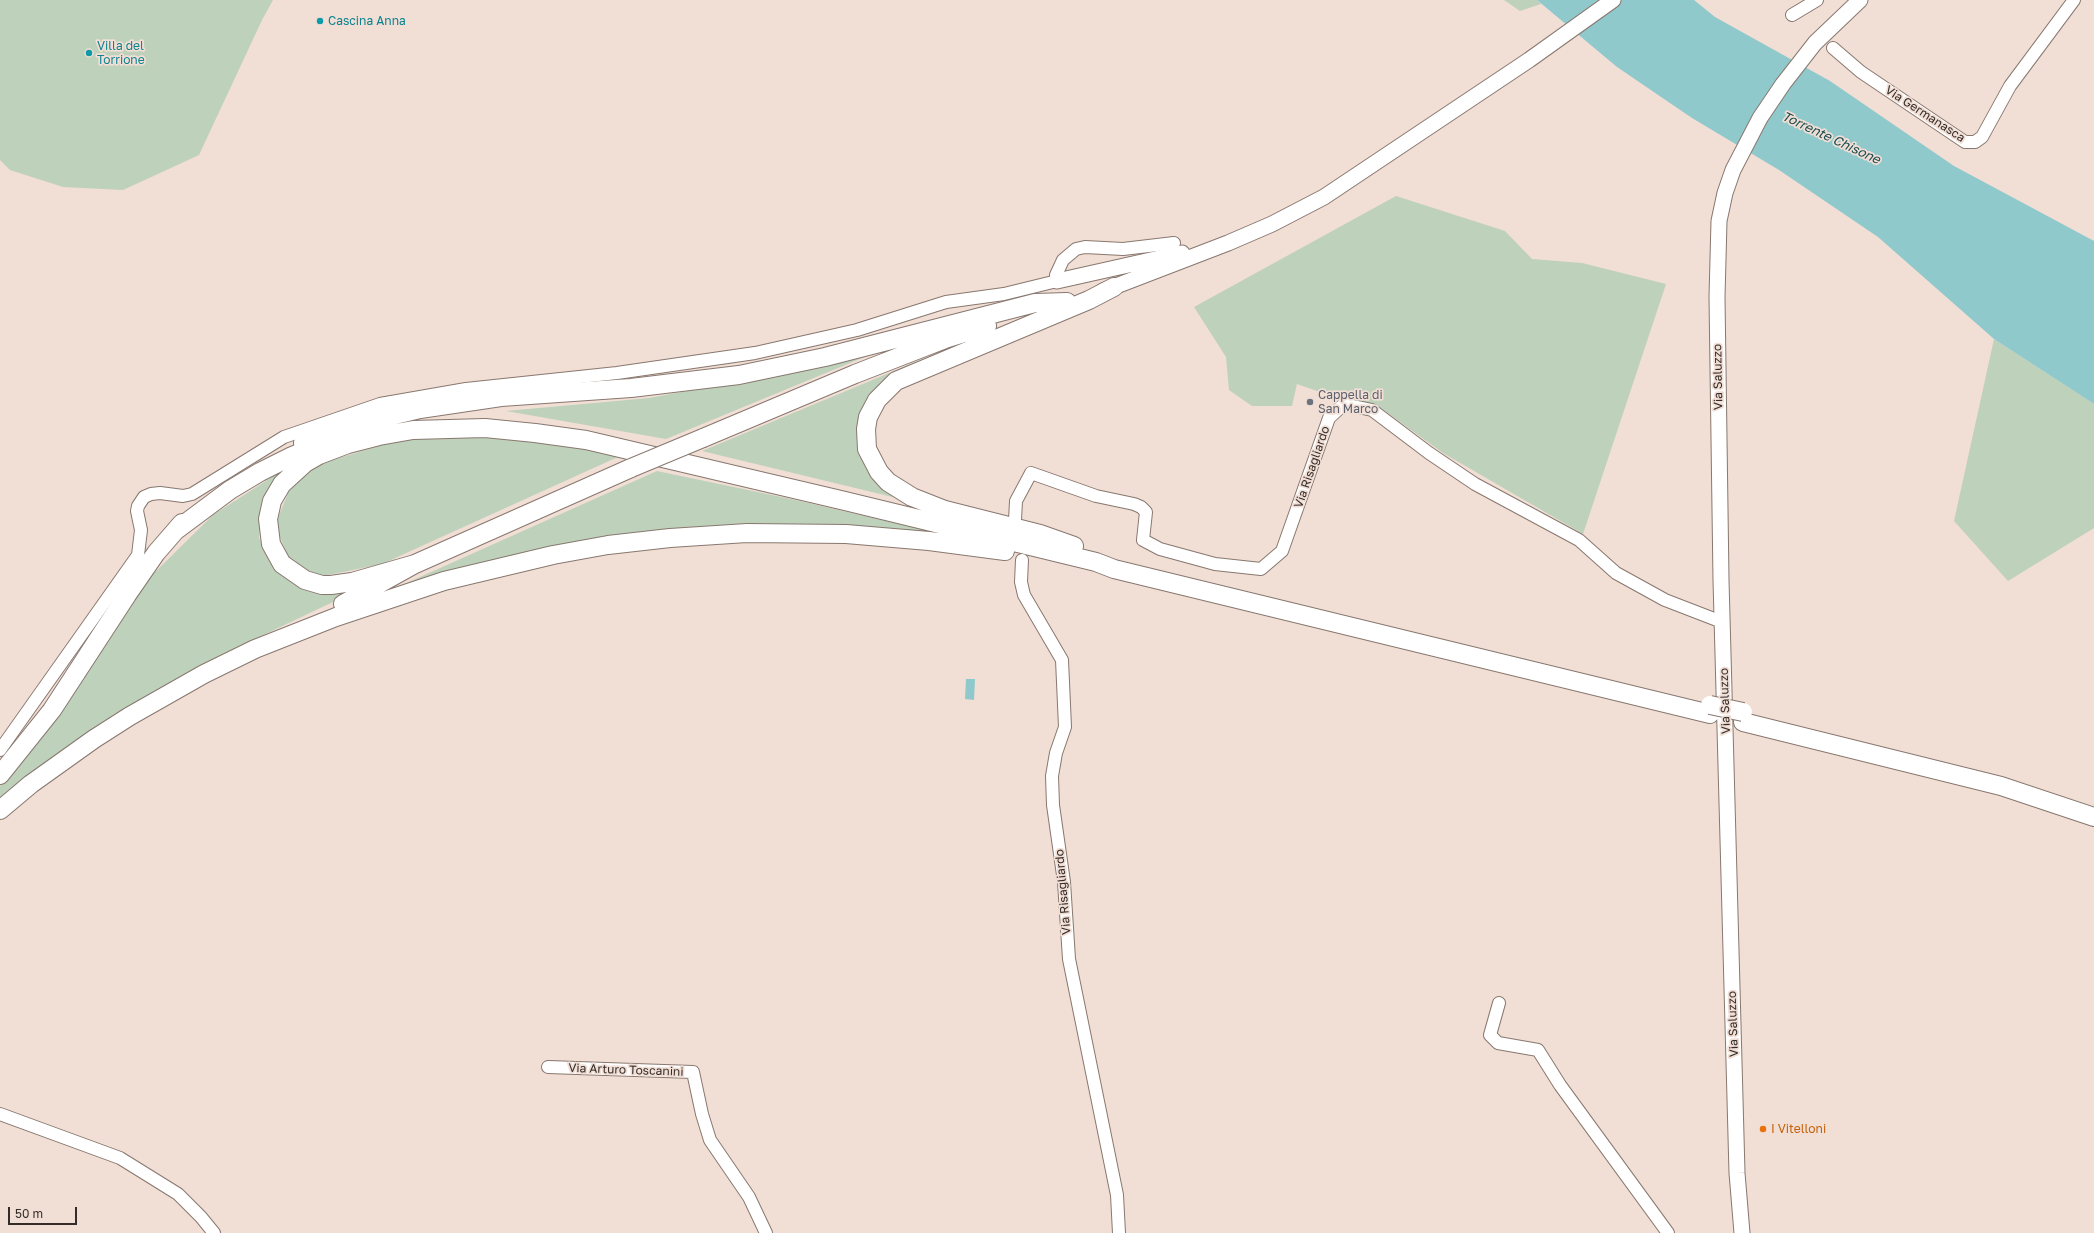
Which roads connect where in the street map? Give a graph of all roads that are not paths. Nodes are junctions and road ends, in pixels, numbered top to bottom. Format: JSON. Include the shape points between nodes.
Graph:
{"nodes":[{"id":1,"x":1614,"y":0,"type":"edge"},
{"id":2,"x":1818,"y":0,"type":"edge"},
{"id":3,"x":1860,"y":0,"type":"edge"},
{"id":4,"x":2074,"y":0,"type":"edge"},
{"id":5,"x":1792,"y":15,"type":"dead end"},
{"id":6,"x":1833,"y":48,"type":"dead end"},
{"id":7,"x":1174,"y":243,"type":"dead end"},
{"id":8,"x":1228,"y":243,"type":"junction"},
{"id":9,"x":1057,"y":281,"type":"junction"},
{"id":10,"x":1114,"y":287,"type":"junction"},
{"id":11,"x":1067,"y":302,"type":"junction"},
{"id":12,"x":1015,"y":520,"type":"dead end"},
{"id":13,"x":175,"y":531,"type":"junction"},
{"id":14,"x":1022,"y":560,"type":"dead end"},
{"id":15,"x":1108,"y":563,"type":"junction"},
{"id":16,"x":415,"y":564,"type":"junction"},
{"id":17,"x":1722,"y":622,"type":"junction"},
{"id":18,"x":255,"y":649,"type":"junction"},
{"id":19,"x":1743,"y":717,"type":"junction"},
{"id":20,"x":0,"y":750,"type":"edge"},
{"id":21,"x":0,"y":775,"type":"edge"},
{"id":22,"x":2094,"y":808,"type":"edge"},
{"id":23,"x":0,"y":810,"type":"edge"},
{"id":24,"x":2094,"y":817,"type":"edge"},
{"id":25,"x":1499,"y":1003,"type":"dead end"},
{"id":26,"x":548,"y":1067,"type":"dead end"},
{"id":27,"x":0,"y":1114,"type":"edge"},
{"id":28,"x":214,"y":1233,"type":"edge"},
{"id":29,"x":766,"y":1233,"type":"edge"},
{"id":30,"x":1119,"y":1233,"type":"edge"},
{"id":31,"x":1668,"y":1233,"type":"edge"},
{"id":32,"x":1742,"y":1233,"type":"edge"}],
"edges":[{"from":1,"to":8,"type":"main road","via":[[1324,197]]},
{"from":2,"to":5,"type":"street"},
{"from":3,"to":17,"type":"main road","name":"Via Saluzzo","via":[[1815,43],[1760,118],[1733,170],[1722,206],[1717,244]]},
{"from":4,"to":6,"type":"street","name":"Via Germanasca","via":[[2010,86],[1982,137],[1975,142],[1965,142],[1860,72]]},
{"from":7,"to":9,"type":"street","via":[[1123,249],[1076,249],[1063,260],[1056,275]]},
{"from":8,"to":9,"type":"main road"},
{"from":8,"to":10,"type":"main road"},
{"from":9,"to":20,"type":"street","via":[[1004,294],[946,302],[856,330],[755,353],[617,373],[466,389],[380,404],[284,437],[192,494],[151,494],[144,497],[137,511],[141,530],[138,555]]},
{"from":10,"to":11,"type":"main road"},
{"from":10,"to":15,"type":"highway","via":[[1089,300],[896,381],[877,400],[868,417],[866,429],[868,449],[879,472],[888,482],[912,497],[945,510],[1040,534]]},
{"from":11,"to":13,"type":"highway","via":[[1035,303],[825,357],[739,375],[631,388],[501,397],[378,418],[327,434],[280,454],[194,510]]},
{"from":11,"to":16,"type":"highway","bridge":true,"via":[[945,339],[855,374],[631,468]]},
{"from":12,"to":17,"type":"street","name":"Via Risagliardo","via":[[1016,500],[1031,473],[1081,491],[1141,507],[1146,512],[1143,540],[1160,549],[1215,564],[1261,569],[1282,551],[1329,418],[1344,404],[1372,410],[1475,484],[1579,540],[1616,573],[1665,600]]},
{"from":13,"to":15,"type":"highway","via":[[230,490],[260,472],[322,444],[398,425],[484,421],[587,434],[692,456]]},
{"from":13,"to":21,"type":"highway","via":[[127,595],[52,710]]},
{"from":14,"to":30,"type":"street","name":"Via Risagliardo","via":[[1021,582],[1024,595],[1062,660],[1065,727],[1056,753],[1052,776],[1053,805],[1064,882],[1069,959],[1117,1195]]},
{"from":15,"to":16,"type":"highway","via":[[586,440],[509,430],[413,430],[335,448],[314,458],[292,474],[282,484],[272,501],[268,519],[271,544],[282,564],[305,580],[322,585],[352,582]]},
{"from":15,"to":18,"type":"highway","via":[[1095,567],[982,547],[859,534],[755,533],[670,538],[553,555],[444,581],[350,612]]},
{"from":15,"to":19,"type":"highway","bridge":true},
{"from":16,"to":18,"type":"highway","via":[[360,596],[274,636]]},
{"from":17,"to":32,"type":"main road","name":"Via Saluzzo","via":[[1737,1173]]},
{"from":18,"to":23,"type":"highway","via":[[204,674],[130,716],[31,784]]},
{"from":19,"to":22,"type":"highway","via":[[2004,778]]},
{"from":19,"to":24,"type":"highway","via":[[2001,786]]},
{"from":25,"to":31,"type":"street","via":[[1490,1035],[1498,1043],[1538,1050],[1560,1085]]},
{"from":26,"to":29,"type":"street","name":"Via Arturo Toscanini","via":[[693,1072],[710,1140],[749,1197]]},
{"from":27,"to":28,"type":"street","via":[[120,1158],[178,1194],[202,1217]]}]}
